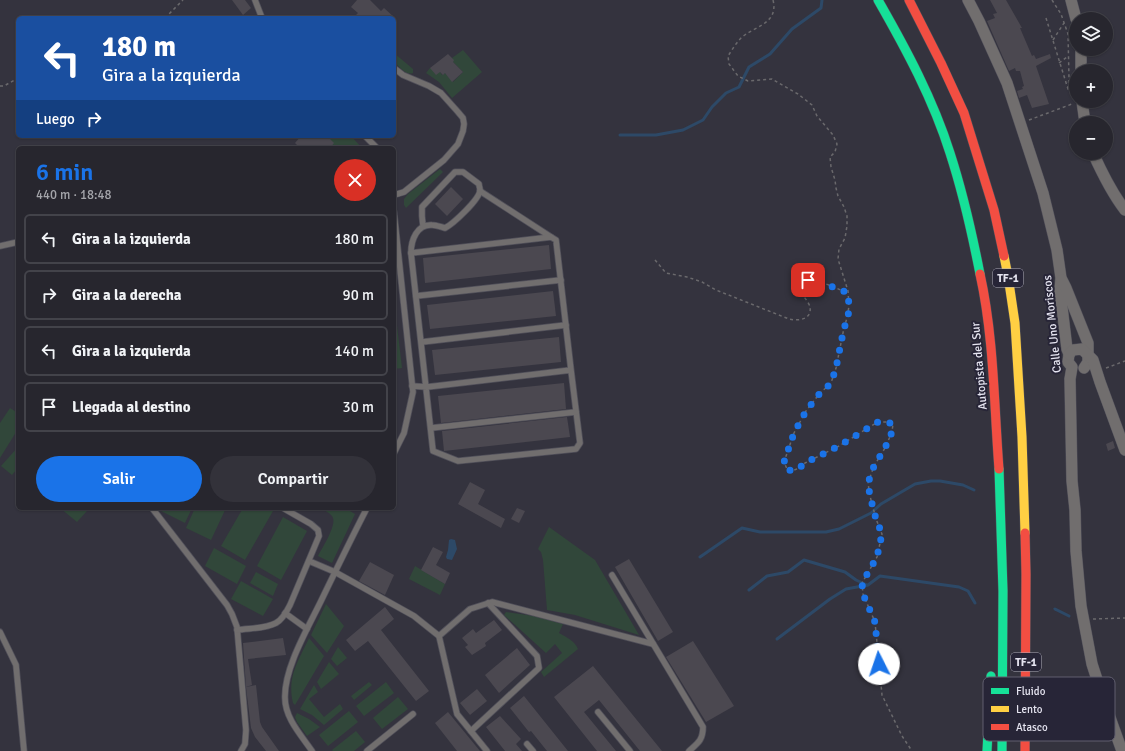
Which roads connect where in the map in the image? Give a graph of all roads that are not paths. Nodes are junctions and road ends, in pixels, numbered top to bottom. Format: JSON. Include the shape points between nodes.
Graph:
{"nodes":[{"id":1,"x":255,"y":0,"type":"edge"},
{"id":2,"x":878,"y":0,"type":"edge"},
{"id":3,"x":909,"y":0,"type":"edge"},
{"id":4,"x":968,"y":0,"type":"edge"},
{"id":5,"x":1071,"y":0,"type":"edge"},
{"id":6,"x":1074,"y":12,"type":"edge"},
{"id":7,"x":261,"y":16,"type":"edge"},
{"id":8,"x":396,"y":70,"type":"edge"},
{"id":9,"x":367,"y":138,"type":"edge"},
{"id":10,"x":375,"y":146,"type":"edge"},
{"id":11,"x":1096,"y":160,"type":"edge"},
{"id":12,"x":480,"y":191,"type":"junction"},
{"id":13,"x":396,"y":194,"type":"edge"},
{"id":14,"x":1125,"y":210,"type":"edge"},
{"id":15,"x":423,"y":226,"type":"junction"},
{"id":16,"x":396,"y":231,"type":"edge"},
{"id":17,"x":551,"y":237,"type":"junction"},
{"id":18,"x":16,"y":242,"type":"edge"},
{"id":19,"x":0,"y":246,"type":"edge"},
{"id":20,"x":411,"y":253,"type":"junction"},
{"id":21,"x":1061,"y":278,"type":"junction"},
{"id":22,"x":561,"y":280,"type":"junction"},
{"id":23,"x":416,"y":296,"type":"junction"},
{"id":24,"x":566,"y":325,"type":"junction"},
{"id":25,"x":422,"y":342,"type":"junction"},
{"id":26,"x":1069,"y":354,"type":"junction"},
{"id":27,"x":1088,"y":355,"type":"junction"},
{"id":28,"x":1072,"y":367,"type":"junction"},
{"id":29,"x":1084,"y":368,"type":"junction"},
{"id":30,"x":571,"y":370,"type":"junction"},
{"id":31,"x":1100,"y":382,"type":"junction"},
{"id":32,"x":412,"y":386,"type":"junction"},
{"id":33,"x":427,"y":386,"type":"junction"},
{"id":34,"x":576,"y":412,"type":"junction"},
{"id":35,"x":431,"y":428,"type":"junction"},
{"id":36,"x":396,"y":449,"type":"edge"},
{"id":37,"x":1125,"y":450,"type":"edge"},
{"id":38,"x":999,"y":475,"type":"junction"},
{"id":39,"x":154,"y":510,"type":"edge"},
{"id":40,"x":286,"y":510,"type":"edge"},
{"id":41,"x":366,"y":510,"type":"edge"},
{"id":42,"x":309,"y":560,"type":"junction"},
{"id":43,"x":335,"y":572,"type":"junction"},
{"id":44,"x":612,"y":575,"type":"dead end"},
{"id":45,"x":994,"y":595,"type":"dead end"},
{"id":46,"x":488,"y":603,"type":"junction"},
{"id":47,"x":285,"y":613,"type":"junction"},
{"id":48,"x":307,"y":629,"type":"junction"},
{"id":49,"x":237,"y":630,"type":"junction"},
{"id":50,"x":0,"y":632,"type":"edge"},
{"id":51,"x":439,"y":636,"type":"junction"},
{"id":52,"x":653,"y":644,"type":"junction"},
{"id":53,"x":991,"y":666,"type":"dead end"},
{"id":54,"x":990,"y":677,"type":"edge"},
{"id":55,"x":1002,"y":677,"type":"edge"},
{"id":56,"x":1025,"y":677,"type":"edge"},
{"id":57,"x":1096,"y":677,"type":"edge"},
{"id":58,"x":598,"y":712,"type":"dead end"},
{"id":59,"x":413,"y":714,"type":"dead end"},
{"id":60,"x":471,"y":731,"type":"junction"},
{"id":61,"x":1115,"y":731,"type":"edge"},
{"id":62,"x":987,"y":741,"type":"edge"},
{"id":63,"x":1002,"y":741,"type":"edge"},
{"id":64,"x":1025,"y":741,"type":"edge"},
{"id":65,"x":527,"y":744,"type":"dead end"},
{"id":66,"x":24,"y":751,"type":"edge"},
{"id":67,"x":241,"y":751,"type":"edge"},
{"id":68,"x":312,"y":751,"type":"edge"},
{"id":69,"x":367,"y":751,"type":"edge"},
{"id":70,"x":487,"y":751,"type":"edge"},
{"id":71,"x":533,"y":751,"type":"edge"},
{"id":72,"x":630,"y":751,"type":"edge"},
{"id":73,"x":689,"y":751,"type":"edge"},
{"id":74,"x":987,"y":751,"type":"edge"},
{"id":75,"x":1002,"y":751,"type":"edge"},
{"id":76,"x":1025,"y":751,"type":"edge"},
{"id":77,"x":1122,"y":751,"type":"edge"}],
"edges":[{"from":1,"to":7,"type":"lane"},
{"from":2,"to":38,"type":"highway","name":"Autopista del Sur","number":"TF-1","via":[[910,57],[930,100],[950,152],[966,207],[984,292]]},
{"from":3,"to":56,"type":"highway","number":"TF-1","via":[[942,63],[964,113],[994,210],[1009,284],[1015,323],[1022,437],[1026,574]]},
{"from":4,"to":21,"type":"street","name":"Calle Uno Moriscos","via":[[1007,82],[1043,193]]},
{"from":5,"to":6,"type":"street"},
{"from":8,"to":13,"type":"lane","via":[[441,93],[463,118],[464,124],[458,144],[444,160],[404,192]]},
{"from":9,"to":10,"type":"lane"},
{"from":11,"to":14,"type":"street","via":[[1109,187]]},
{"from":12,"to":15,"type":"lane","via":[[476,200],[451,225],[445,228]]},
{"from":12,"to":15,"type":"lane","via":[[479,184],[463,172],[455,172],[422,207]]},
{"from":12,"to":17,"type":"lane"},
{"from":15,"to":20,"type":"lane","via":[[414,235]]},
{"from":16,"to":32,"type":"lane"},
{"from":17,"to":20,"type":"lane"},
{"from":17,"to":22,"type":"lane","via":[[556,240]]},
{"from":18,"to":19,"type":"lane"},
{"from":20,"to":23,"type":"lane"},
{"from":21,"to":26,"type":"street","name":"Calle Uno Moriscos","via":[[1060,290]]},
{"from":21,"to":27,"type":"street","via":[[1088,344]]},
{"from":22,"to":23,"type":"lane"},
{"from":22,"to":24,"type":"lane"},
{"from":23,"to":25,"type":"lane"},
{"from":24,"to":25,"type":"lane"},
{"from":24,"to":30,"type":"lane"},
{"from":25,"to":33,"type":"lane"},
{"from":26,"to":27,"type":"street","via":[[1079,349]]},
{"from":26,"to":28,"type":"street","name":"Calle Uno Moriscos","via":[[1068,362]]},
{"from":27,"to":29,"type":"street","via":[[1088,362]]},
{"from":27,"to":31,"type":"street","via":[[1093,360]]},
{"from":28,"to":29,"type":"street","via":[[1078,370]]},
{"from":28,"to":57,"type":"street","name":"Calle Uno Moriscos","via":[[1072,481],[1076,551],[1083,619]]},
{"from":29,"to":31,"type":"street","via":[[1091,370]]},
{"from":30,"to":33,"type":"lane"},
{"from":30,"to":34,"type":"lane"},
{"from":31,"to":37,"type":"street"},
{"from":32,"to":33,"type":"lane"},
{"from":32,"to":36,"type":"lane","via":[[404,433]]},
{"from":33,"to":35,"type":"lane"},
{"from":34,"to":35,"type":"lane"},
{"from":34,"to":35,"type":"lane","via":[[580,443],[576,449],[458,461],[433,451]]},
{"from":38,"to":45,"type":"highway"},
{"from":38,"to":55,"type":"highway","name":"Autopista del Sur","number":"TF-1","via":[[1003,591]]},
{"from":39,"to":49,"type":"lane","via":[[227,604]]},
{"from":40,"to":42,"type":"lane","via":[[318,530],[319,536]]},
{"from":41,"to":43,"type":"lane"},
{"from":42,"to":43,"type":"lane"},
{"from":42,"to":47,"type":"lane"},
{"from":43,"to":48,"type":"lane"},
{"from":43,"to":51,"type":"lane","via":[[414,616]]},
{"from":44,"to":52,"type":"lane"},
{"from":46,"to":51,"type":"lane","via":[[470,609]]},
{"from":46,"to":52,"type":"lane"},
{"from":46,"to":60,"type":"lane","via":[[536,656],[538,668]]},
{"from":47,"to":48,"type":"lane"},
{"from":47,"to":49,"type":"lane","via":[[278,622]]},
{"from":48,"to":68,"type":"lane","via":[[294,655],[285,685],[285,699],[288,714]]},
{"from":49,"to":67,"type":"lane","via":[[246,730],[245,744]]},
{"from":50,"to":66,"type":"lane","via":[[16,665]]},
{"from":51,"to":60,"type":"lane","via":[[457,714]]},
{"from":52,"to":73,"type":"lane","via":[[702,727],[700,741]]},
{"from":53,"to":54,"type":"highway"},
{"from":58,"to":72,"type":"lane"},
{"from":59,"to":69,"type":"lane"},
{"from":60,"to":70,"type":"lane"},
{"from":61,"to":77,"type":"street","name":"Calle Uno Moriscos"},
{"from":62,"to":74,"type":"highway"},
{"from":63,"to":75,"type":"highway","name":"Autopista del Sur","number":"TF-1"},
{"from":64,"to":76,"type":"highway","number":"TF-1"},
{"from":65,"to":71,"type":"lane"}]}
